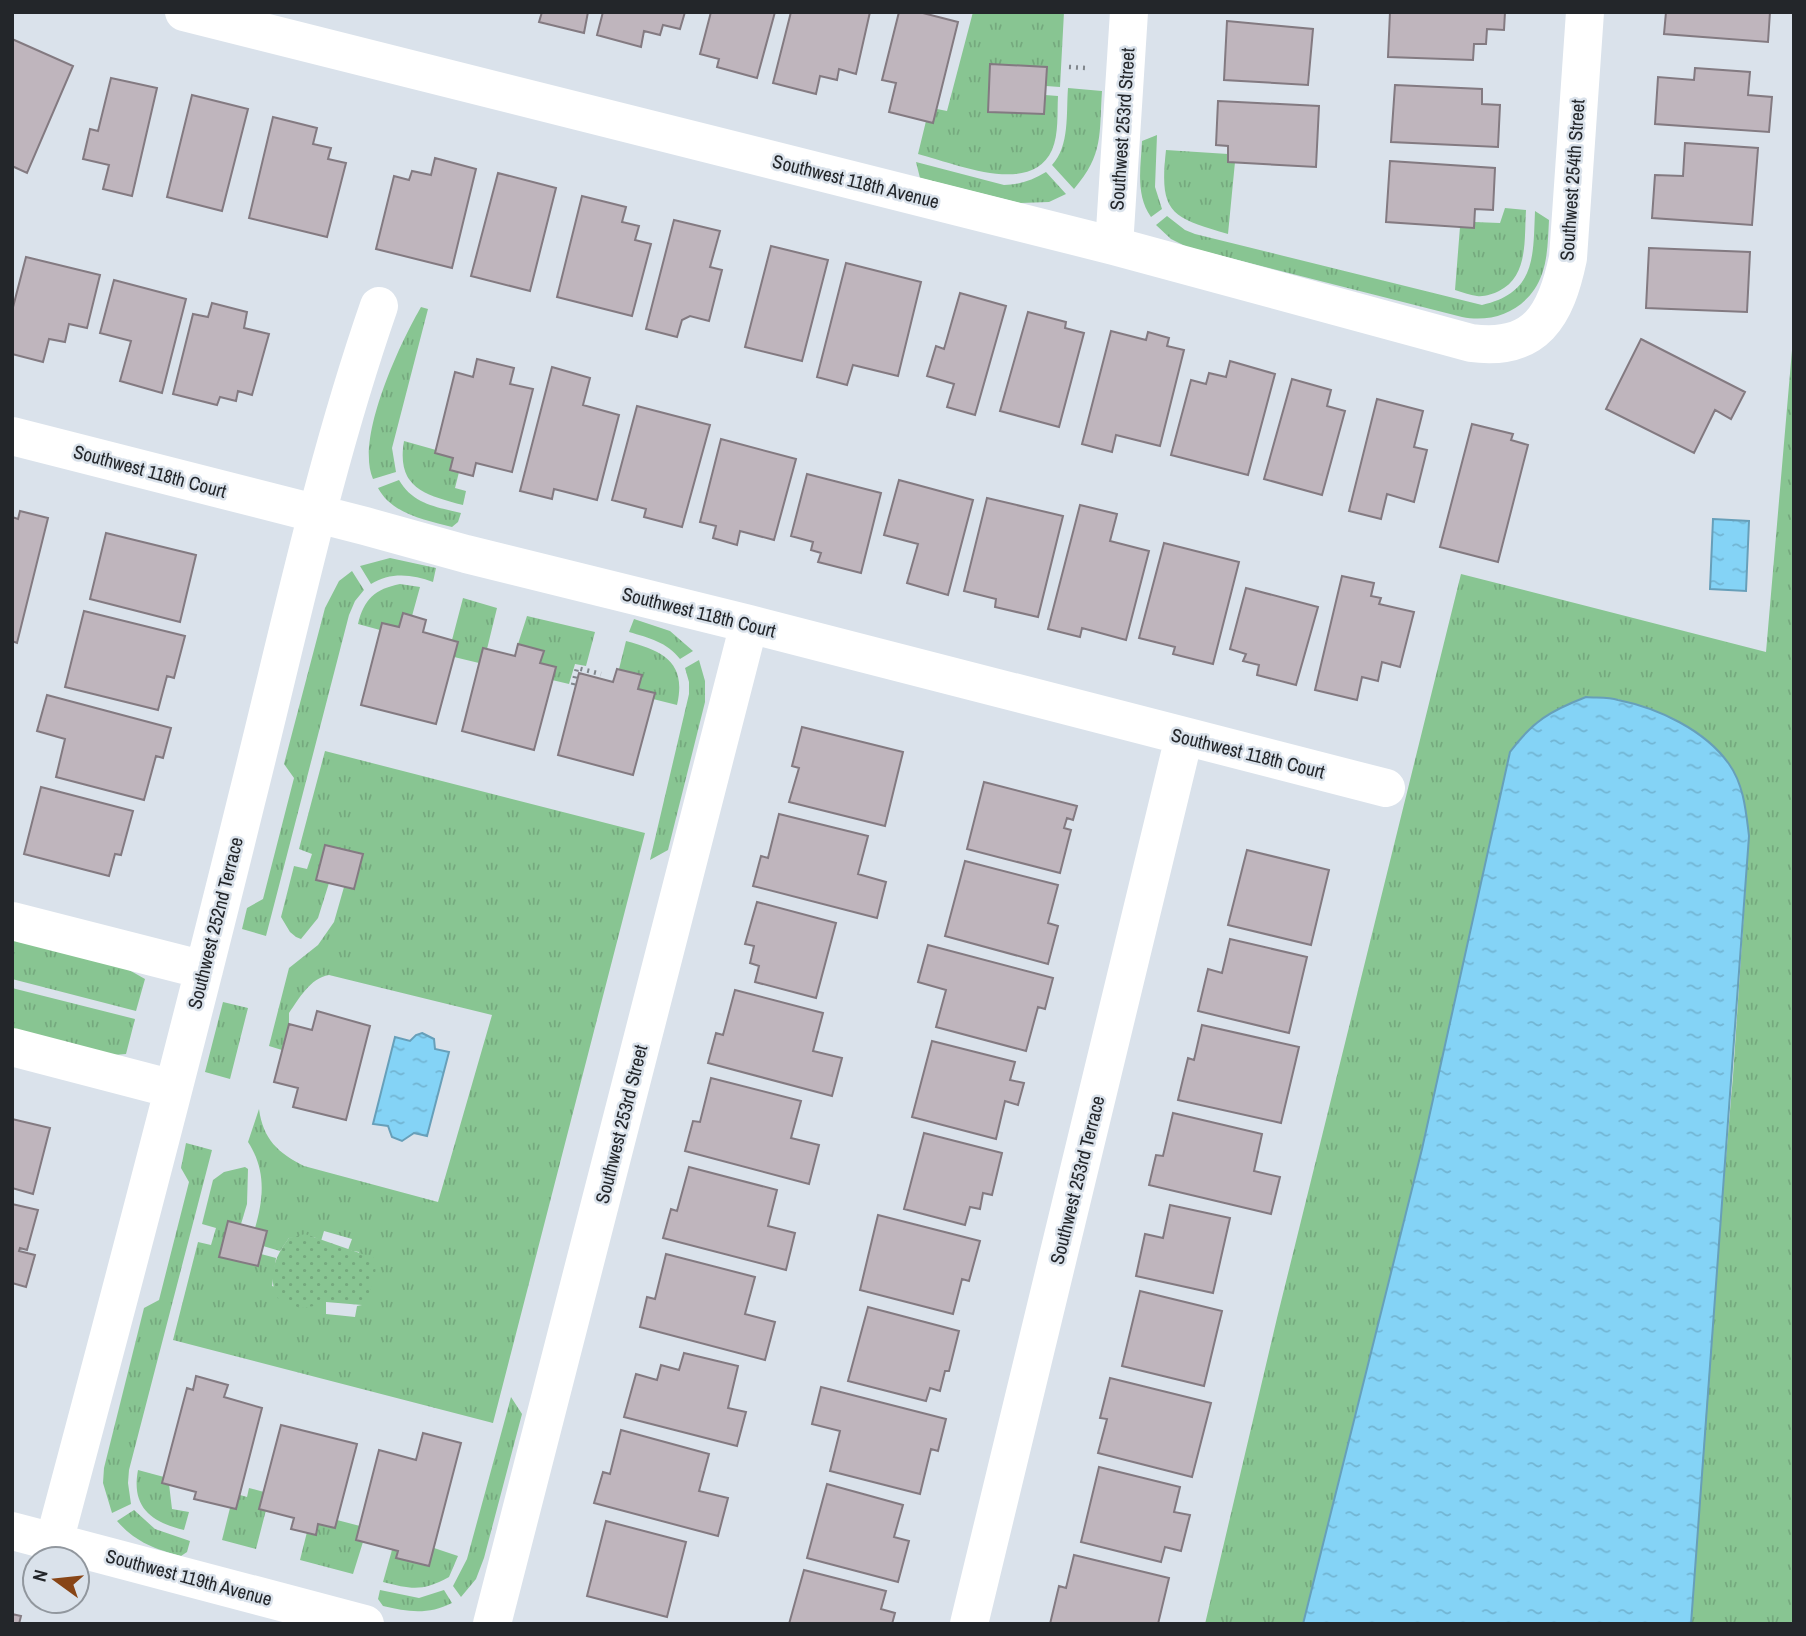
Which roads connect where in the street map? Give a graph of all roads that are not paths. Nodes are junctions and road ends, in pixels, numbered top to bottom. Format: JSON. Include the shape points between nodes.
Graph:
{"nodes":[{"id":1,"x":184,"y":12,"type":"edge"},
{"id":2,"x":1129,"y":12,"type":"edge"},
{"id":3,"x":1585,"y":12,"type":"edge"},
{"id":4,"x":1114,"y":246,"type":"junction"},
{"id":5,"x":379,"y":306,"type":"dead end"},
{"id":6,"x":1527,"y":336,"type":"joint"},
{"id":7,"x":12,"y":436,"type":"edge"},
{"id":8,"x":317,"y":514,"type":"junction"},
{"id":9,"x":749,"y":624,"type":"junction"},
{"id":10,"x":1184,"y":737,"type":"junction"},
{"id":11,"x":1387,"y":788,"type":"dead end"},
{"id":12,"x":12,"y":920,"type":"edge"},
{"id":13,"x":204,"y":970,"type":"junction"},
{"id":14,"x":12,"y":1047,"type":"edge"},
{"id":15,"x":173,"y":1089,"type":"junction"},
{"id":16,"x":12,"y":1531,"type":"edge"},
{"id":17,"x":54,"y":1542,"type":"junction"},
{"id":18,"x":365,"y":1624,"type":"edge"},
{"id":19,"x":492,"y":1624,"type":"edge"},
{"id":20,"x":969,"y":1624,"type":"edge"}],
"edges":[{"from":1,"to":4,"type":"street","name":"Southwest 118th Avenue"},
{"from":2,"to":4,"type":"street","name":"Southwest 253rd Street"},
{"from":3,"to":6,"type":"street","name":"Southwest 254th Street","via":[[1568,258],[1557,301]]},
{"from":4,"to":6,"type":"street","name":"Southwest 118th Avenue","via":[[1471,344],[1496,346]]},
{"from":5,"to":8,"type":"street","name":"Southwest 252nd Terrace"},
{"from":7,"to":8,"type":"street","name":"Southwest 118th Court"},
{"from":8,"to":9,"type":"street","name":"Southwest 118th Court"},
{"from":8,"to":13,"type":"street","name":"Southwest 252nd Terrace"},
{"from":9,"to":10,"type":"street","name":"Southwest 118th Court"},
{"from":9,"to":19,"type":"street","name":"Southwest 253rd Street"},
{"from":10,"to":11,"type":"street","name":"Southwest 118th Court"},
{"from":10,"to":20,"type":"street","name":"Southwest 253rd Terrace"},
{"from":12,"to":13,"type":"street"},
{"from":13,"to":15,"type":"street","name":"Southwest 252nd Terrace"},
{"from":14,"to":15,"type":"street"},
{"from":15,"to":17,"type":"street","name":"Southwest 252nd Terrace"},
{"from":16,"to":17,"type":"street","name":"Southwest 119th Avenue"},
{"from":17,"to":18,"type":"street","name":"Southwest 119th Avenue"}]}
